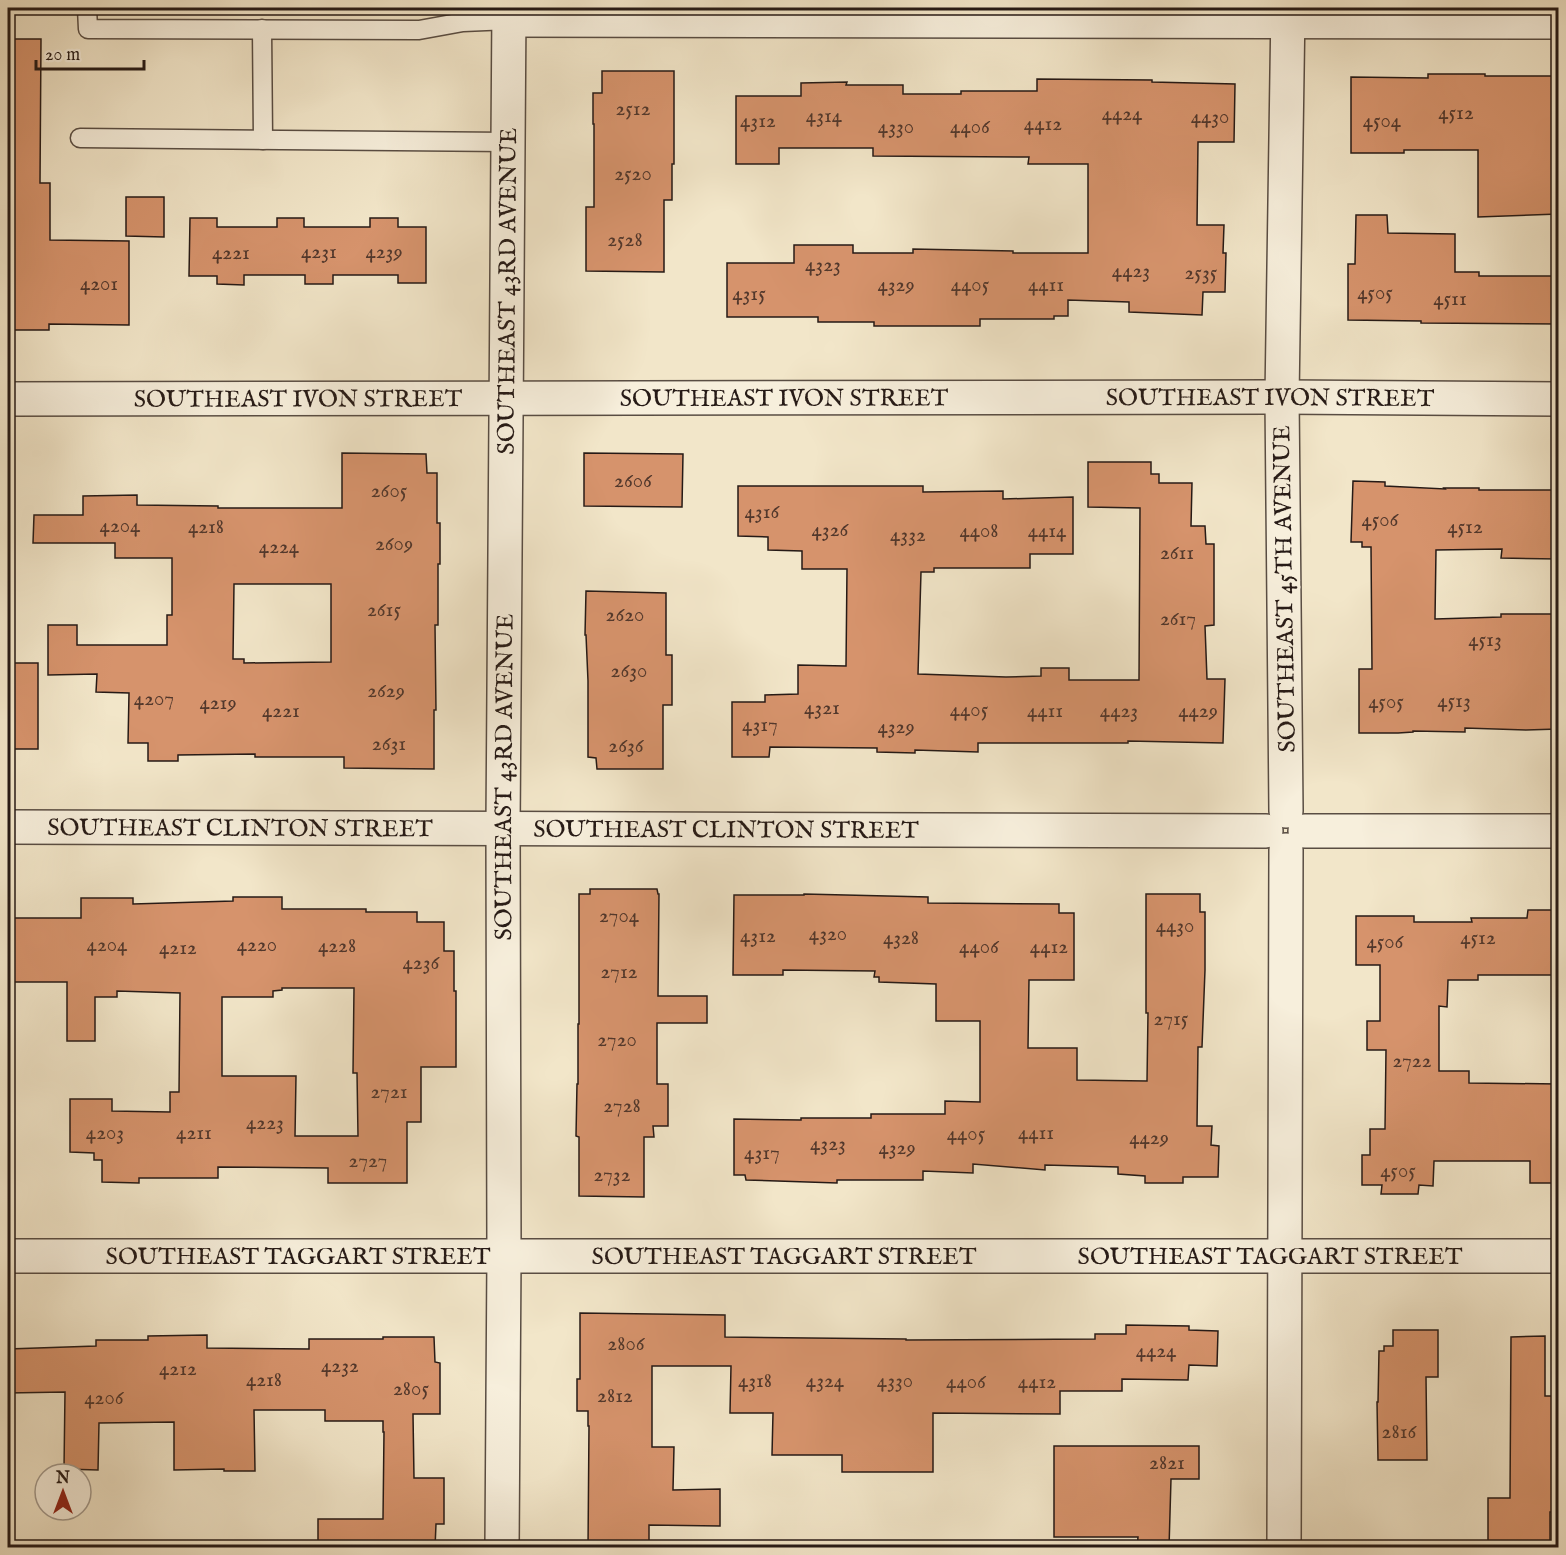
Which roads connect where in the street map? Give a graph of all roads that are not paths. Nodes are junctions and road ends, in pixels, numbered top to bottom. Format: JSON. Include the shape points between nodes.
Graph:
{"nodes":[{"id":1,"x":87,"y":8,"type":"edge"},
{"id":2,"x":509,"y":14,"type":"edge"},
{"id":3,"x":1288,"y":15,"type":"edge"},
{"id":4,"x":1558,"y":22,"type":"edge"},
{"id":5,"x":262,"y":29,"type":"junction"},
{"id":6,"x":80,"y":138,"type":"dead end"},
{"id":7,"x":263,"y":140,"type":"junction"},
{"id":8,"x":508,"y":142,"type":"junction"},
{"id":9,"x":1282,"y":398,"type":"junction"},
{"id":10,"x":8,"y":399,"type":"edge"},
{"id":11,"x":506,"y":399,"type":"junction"},
{"id":12,"x":1558,"y":399,"type":"edge"},
{"id":13,"x":8,"y":827,"type":"edge"},
{"id":14,"x":503,"y":827,"type":"junction"},
{"id":15,"x":1286,"y":831,"type":"junction"},
{"id":16,"x":1558,"y":831,"type":"edge"},
{"id":17,"x":8,"y":1256,"type":"edge"},
{"id":18,"x":504,"y":1256,"type":"junction"},
{"id":19,"x":1558,"y":1256,"type":"edge"},
{"id":20,"x":1284,"y":1257,"type":"junction"},
{"id":21,"x":502,"y":1548,"type":"edge"},
{"id":22,"x":1284,"y":1548,"type":"edge"}],
"edges":[{"from":1,"to":5,"type":"lane","via":[[88,29]]},
{"from":2,"to":3,"type":"street"},
{"from":2,"to":5,"type":"lane","via":[[418,30]]},
{"from":2,"to":8,"type":"street","name":"SOUTHEAST 43RD AVENUE"},
{"from":3,"to":4,"type":"street"},
{"from":3,"to":9,"type":"street","name":"SOUTHEAST 45TH AVENUE"},
{"from":5,"to":7,"type":"lane"},
{"from":6,"to":7,"type":"lane"},
{"from":7,"to":8,"type":"lane"},
{"from":8,"to":11,"type":"street","name":"SOUTHEAST 43RD AVENUE"},
{"from":9,"to":11,"type":"street","name":"SOUTHEAST IVON STREET"},
{"from":9,"to":12,"type":"street","name":"SOUTHEAST IVON STREET"},
{"from":9,"to":15,"type":"street","name":"SOUTHEAST 45TH AVENUE"},
{"from":10,"to":11,"type":"street","name":"SOUTHEAST IVON STREET"},
{"from":11,"to":14,"type":"street","name":"SOUTHEAST 43RD AVENUE"},
{"from":13,"to":14,"type":"street","name":"SOUTHEAST CLINTON STREET"},
{"from":14,"to":15,"type":"street","name":"SOUTHEAST CLINTON STREET"},
{"from":14,"to":18,"type":"street","name":"SOUTHEAST 43RD AVENUE"},
{"from":15,"to":16,"type":"street","name":"SOUTHEAST CLINTON STREET"},
{"from":15,"to":20,"type":"street","name":"SOUTHEAST 45TH AVENUE"},
{"from":17,"to":18,"type":"street","name":"SOUTHEAST TAGGART STREET"},
{"from":18,"to":20,"type":"street","name":"SOUTHEAST TAGGART STREET"},
{"from":18,"to":21,"type":"street","name":"SOUTHEAST 43RD AVENUE"},
{"from":19,"to":20,"type":"street","name":"SOUTHEAST TAGGART STREET"},
{"from":20,"to":22,"type":"street","name":"SOUTHEAST 45TH AVENUE"}]}
